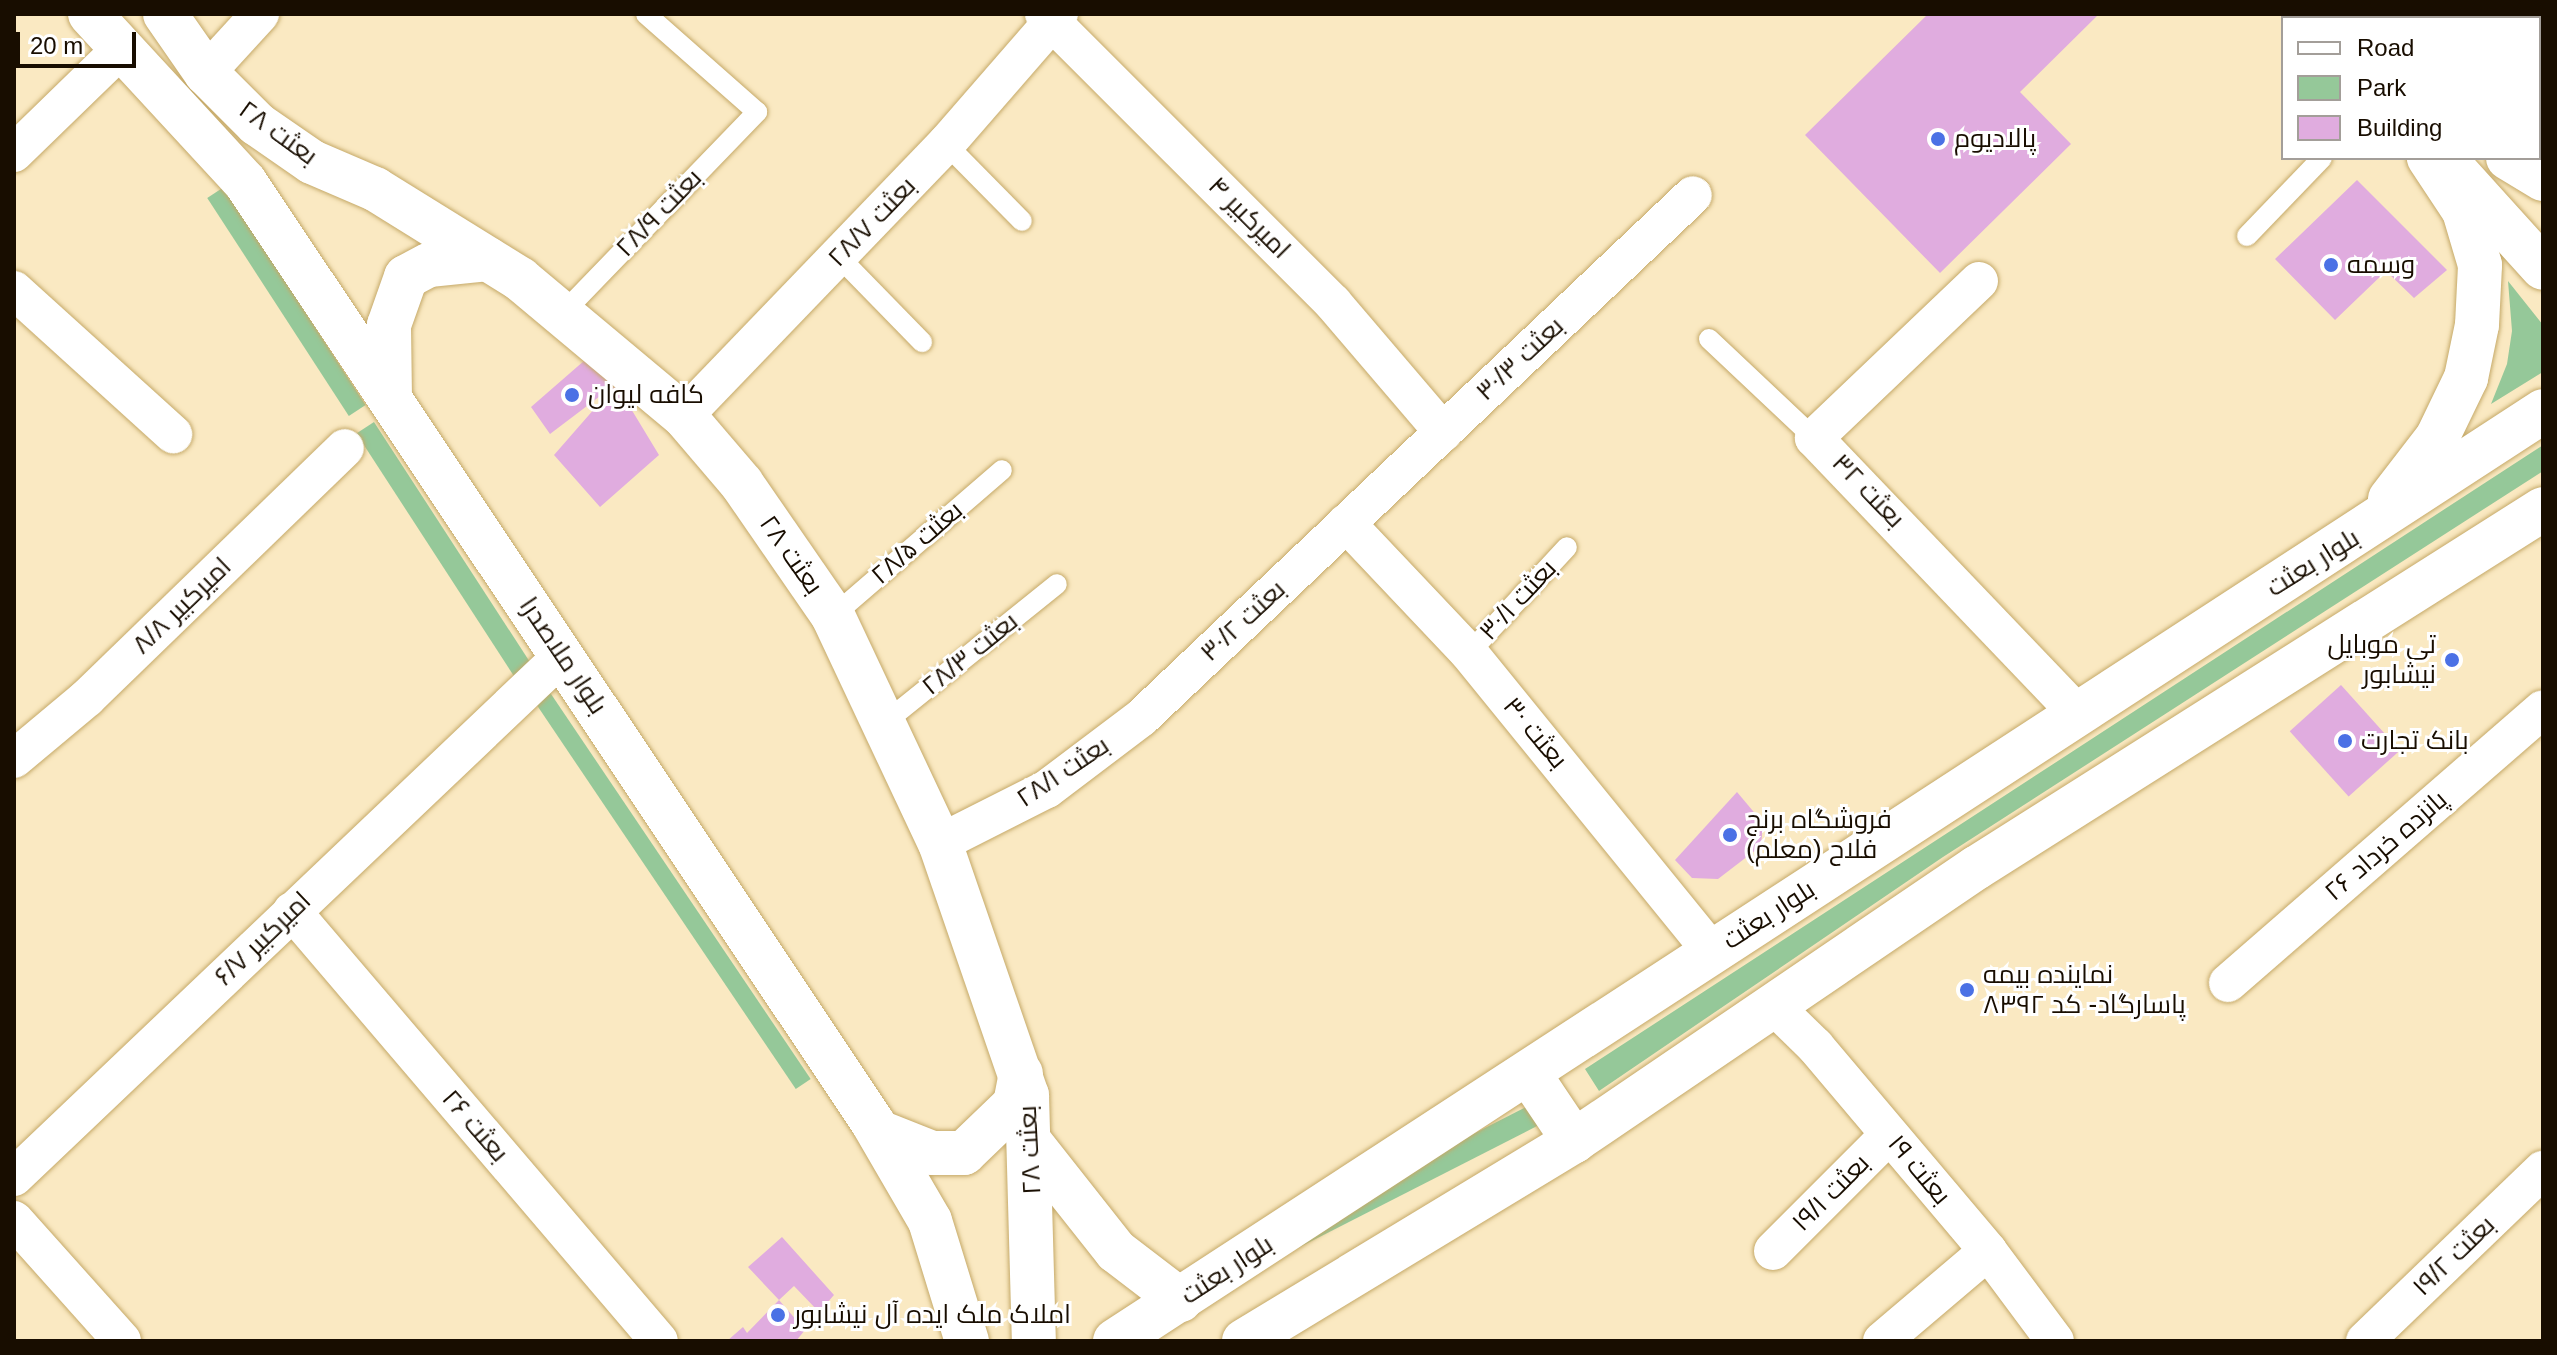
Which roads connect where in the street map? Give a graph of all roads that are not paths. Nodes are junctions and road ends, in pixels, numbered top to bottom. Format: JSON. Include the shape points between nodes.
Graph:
{"nodes":[{"id":1,"x":90,"y":14,"type":"edge"},
{"id":2,"x":165,"y":14,"type":"edge"},
{"id":3,"x":260,"y":14,"type":"edge"},
{"id":4,"x":646,"y":14,"type":"edge"},
{"id":5,"x":1052,"y":16,"type":"edge"},
{"id":6,"x":120,"y":50,"type":"junction"},
{"id":7,"x":206,"y":73,"type":"junction"},
{"id":8,"x":946,"y":144,"type":"junction"},
{"id":9,"x":14,"y":153,"type":"edge"},
{"id":10,"x":2320,"y":160,"type":"edge"},
{"id":11,"x":2430,"y":160,"type":"edge"},
{"id":12,"x":2446,"y":160,"type":"edge"},
{"id":13,"x":2511,"y":160,"type":"edge"},
{"id":14,"x":2543,"y":179,"type":"edge"},
{"id":15,"x":1693,"y":195,"type":"dead end"},
{"id":16,"x":1022,"y":221,"type":"dead end"},
{"id":17,"x":2247,"y":236,"type":"dead end"},
{"id":18,"x":839,"y":257,"type":"junction"},
{"id":19,"x":488,"y":259,"type":"junction"},
{"id":20,"x":2543,"y":268,"type":"edge"},
{"id":21,"x":1979,"y":281,"type":"dead end"},
{"id":22,"x":14,"y":290,"type":"edge"},
{"id":23,"x":562,"y":314,"type":"junction"},
{"id":24,"x":1709,"y":339,"type":"dead end"},
{"id":25,"x":922,"y":342,"type":"dead end"},
{"id":26,"x":390,"y":398,"type":"junction"},
{"id":27,"x":2543,"y":411,"type":"edge"},
{"id":28,"x":684,"y":416,"type":"junction"},
{"id":29,"x":1443,"y":432,"type":"junction"},
{"id":30,"x":173,"y":434,"type":"dead end"},
{"id":31,"x":1814,"y":438,"type":"junction"},
{"id":32,"x":345,"y":448,"type":"dead end"},
{"id":33,"x":1002,"y":470,"type":"dead end"},
{"id":34,"x":2543,"y":509,"type":"edge"},
{"id":35,"x":1346,"y":523,"type":"junction"},
{"id":36,"x":2367,"y":529,"type":"junction"},
{"id":37,"x":1567,"y":547,"type":"dead end"},
{"id":38,"x":1057,"y":584,"type":"dead end"},
{"id":39,"x":833,"y":616,"type":"junction"},
{"id":40,"x":1469,"y":653,"type":"junction"},
{"id":41,"x":563,"y":655,"type":"junction"},
{"id":42,"x":2543,"y":709,"type":"edge"},
{"id":43,"x":2076,"y":712,"type":"junction"},
{"id":44,"x":1141,"y":718,"type":"joint"},
{"id":45,"x":883,"y":724,"type":"junction"},
{"id":46,"x":14,"y":759,"type":"edge"},
{"id":47,"x":940,"y":843,"type":"junction"},
{"id":48,"x":292,"y":911,"type":"junction"},
{"id":49,"x":1712,"y":952,"type":"junction"},
{"id":50,"x":2228,"y":983,"type":"dead end"},
{"id":51,"x":1775,"y":1007,"type":"junction"},
{"id":52,"x":1021,"y":1074,"type":"junction"},
{"id":53,"x":1529,"y":1074,"type":"junction"},
{"id":54,"x":879,"y":1132,"type":"junction"},
{"id":55,"x":1889,"y":1135,"type":"junction"},
{"id":56,"x":1574,"y":1141,"type":"junction"},
{"id":57,"x":1033,"y":1146,"type":"junction"},
{"id":58,"x":2543,"y":1170,"type":"edge"},
{"id":59,"x":14,"y":1177,"type":"edge"},
{"id":60,"x":14,"y":1220,"type":"edge"},
{"id":61,"x":1773,"y":1251,"type":"dead end"},
{"id":62,"x":1988,"y":1251,"type":"junction"},
{"id":63,"x":1180,"y":1300,"type":"junction"},
{"id":64,"x":122,"y":1341,"type":"edge"},
{"id":65,"x":659,"y":1341,"type":"edge"},
{"id":66,"x":967,"y":1341,"type":"edge"},
{"id":67,"x":1034,"y":1341,"type":"edge"},
{"id":68,"x":1115,"y":1341,"type":"edge"},
{"id":69,"x":1244,"y":1341,"type":"edge"},
{"id":70,"x":1882,"y":1341,"type":"edge"},
{"id":71,"x":2055,"y":1341,"type":"edge"},
{"id":72,"x":2365,"y":1341,"type":"edge"}],
"edges":[{"from":1,"to":6,"type":"main road","name":"بلوار ملاصدرا"},
{"from":2,"to":7,"type":"main road","name":"بعثت ۲۸"},
{"from":3,"to":7,"type":"street"},
{"from":4,"to":23,"type":"lane","name":"بعثت ۲۸/۹","via":[[757,112]]},
{"from":5,"to":8,"type":"street","name":"بعثت ۲۸/۷"},
{"from":5,"to":29,"type":"street","name":"امیرکبیر ۴","via":[[1333,303]]},
{"from":6,"to":9,"type":"street"},
{"from":6,"to":26,"type":"main road","name":"بلوار ملاصدرا","via":[[245,182]]},
{"from":7,"to":19,"type":"main road","name":"بعثت ۲۸","via":[[257,124],[312,162],[375,189]]},
{"from":8,"to":16,"type":"lane"},
{"from":8,"to":18,"type":"street","name":"بعثت ۲۸/۷"},
{"from":10,"to":17,"type":"lane"},
{"from":11,"to":36,"type":"main road","via":[[2464,211],[2480,265],[2477,325],[2466,378],[2437,438]]},
{"from":12,"to":20,"type":"main road"},
{"from":13,"to":14,"type":"main road"},
{"from":15,"to":29,"type":"street","name":"بعثت ۳۰/۳"},
{"from":18,"to":25,"type":"lane"},
{"from":18,"to":28,"type":"street","name":"بعثت ۲۸/۷"},
{"from":19,"to":23,"type":"main road","name":"بعثت ۲۸"},
{"from":19,"to":26,"type":"main road","via":[[429,265],[406,277],[389,325]]},
{"from":21,"to":31,"type":"street","name":"بعثت ۳۲"},
{"from":22,"to":30,"type":"street"},
{"from":23,"to":28,"type":"main road","name":"بعثت ۲۸"},
{"from":24,"to":31,"type":"lane"},
{"from":26,"to":41,"type":"main road","name":"بلوار ملاصدرا"},
{"from":27,"to":36,"type":"main road","name":"بلوار بعثت"},
{"from":28,"to":39,"type":"main road","name":"بعثت ۲۸","via":[[742,484]]},
{"from":29,"to":35,"type":"street","name":"بعثت ۳۰/۳"},
{"from":31,"to":43,"type":"street","name":"بعثت ۳۲"},
{"from":32,"to":46,"type":"street","name":"امیرکبیر ۸/۸","via":[[87,698]]},
{"from":33,"to":39,"type":"lane","name":"بعثت ۲۸/۵"},
{"from":34,"to":51,"type":"main road","via":[[1976,868]]},
{"from":35,"to":40,"type":"street","name":"بعثت ۳۰"},
{"from":35,"to":44,"type":"street","name":"بعثت ۳۰/۲"},
{"from":36,"to":43,"type":"main road","name":"بلوار بعثت"},
{"from":37,"to":40,"type":"lane","name":"بعثت ۳۰/۱"},
{"from":38,"to":45,"type":"lane","name":"بعثت ۲۸/۳"},
{"from":39,"to":45,"type":"main road","name":"بعثت ۲۸"},
{"from":40,"to":49,"type":"street","name":"بعثت ۳۰"},
{"from":41,"to":48,"type":"street","name":"امیرکبیر ۶/۷"},
{"from":41,"to":54,"type":"main road","name":"بلوار ملاصدرا"},
{"from":42,"to":50,"type":"street","name":"پانزده خرداد ۲۶"},
{"from":43,"to":49,"type":"main road","name":"بلوار بعثت"},
{"from":44,"to":47,"type":"street","name":"بعثت ۲۸/۱","via":[[1047,789]]},
{"from":45,"to":47,"type":"main road","name":"بعثت ۲۸"},
{"from":47,"to":52,"type":"main road","name":"بعثت ۲۸"},
{"from":48,"to":59,"type":"street","name":"امیرکبیر ۶/۷"},
{"from":48,"to":65,"type":"street","name":"بعثت ۲۶"},
{"from":49,"to":53,"type":"main road","name":"بلوار بعثت"},
{"from":51,"to":55,"type":"street","name":"بعثت ۱۹"},
{"from":51,"to":56,"type":"main road"},
{"from":52,"to":54,"type":"main road","via":[[1015,1104],[964,1153],[932,1153]]},
{"from":52,"to":57,"type":"main road","name":"بعثت ۲۸"},
{"from":53,"to":56,"type":"main road"},
{"from":53,"to":63,"type":"main road","name":"بلوار بعثت"},
{"from":54,"to":66,"type":"main road","name":"بلوار ملاصدرا","via":[[930,1221]]},
{"from":55,"to":61,"type":"street","name":"بعثت ۱۹/۱"},
{"from":55,"to":62,"type":"street","name":"بعثت ۱۹"},
{"from":56,"to":69,"type":"main road"},
{"from":57,"to":63,"type":"main road","via":[[1116,1251]]},
{"from":57,"to":67,"type":"main road","name":"بعثت ۲۸"},
{"from":58,"to":72,"type":"street","name":"بعثت ۱۹/۲"},
{"from":60,"to":64,"type":"street"},
{"from":62,"to":70,"type":"street"},
{"from":62,"to":71,"type":"street","name":"بعثت ۱۹"},
{"from":63,"to":68,"type":"main road","name":"بلوار بعثت"}]}
